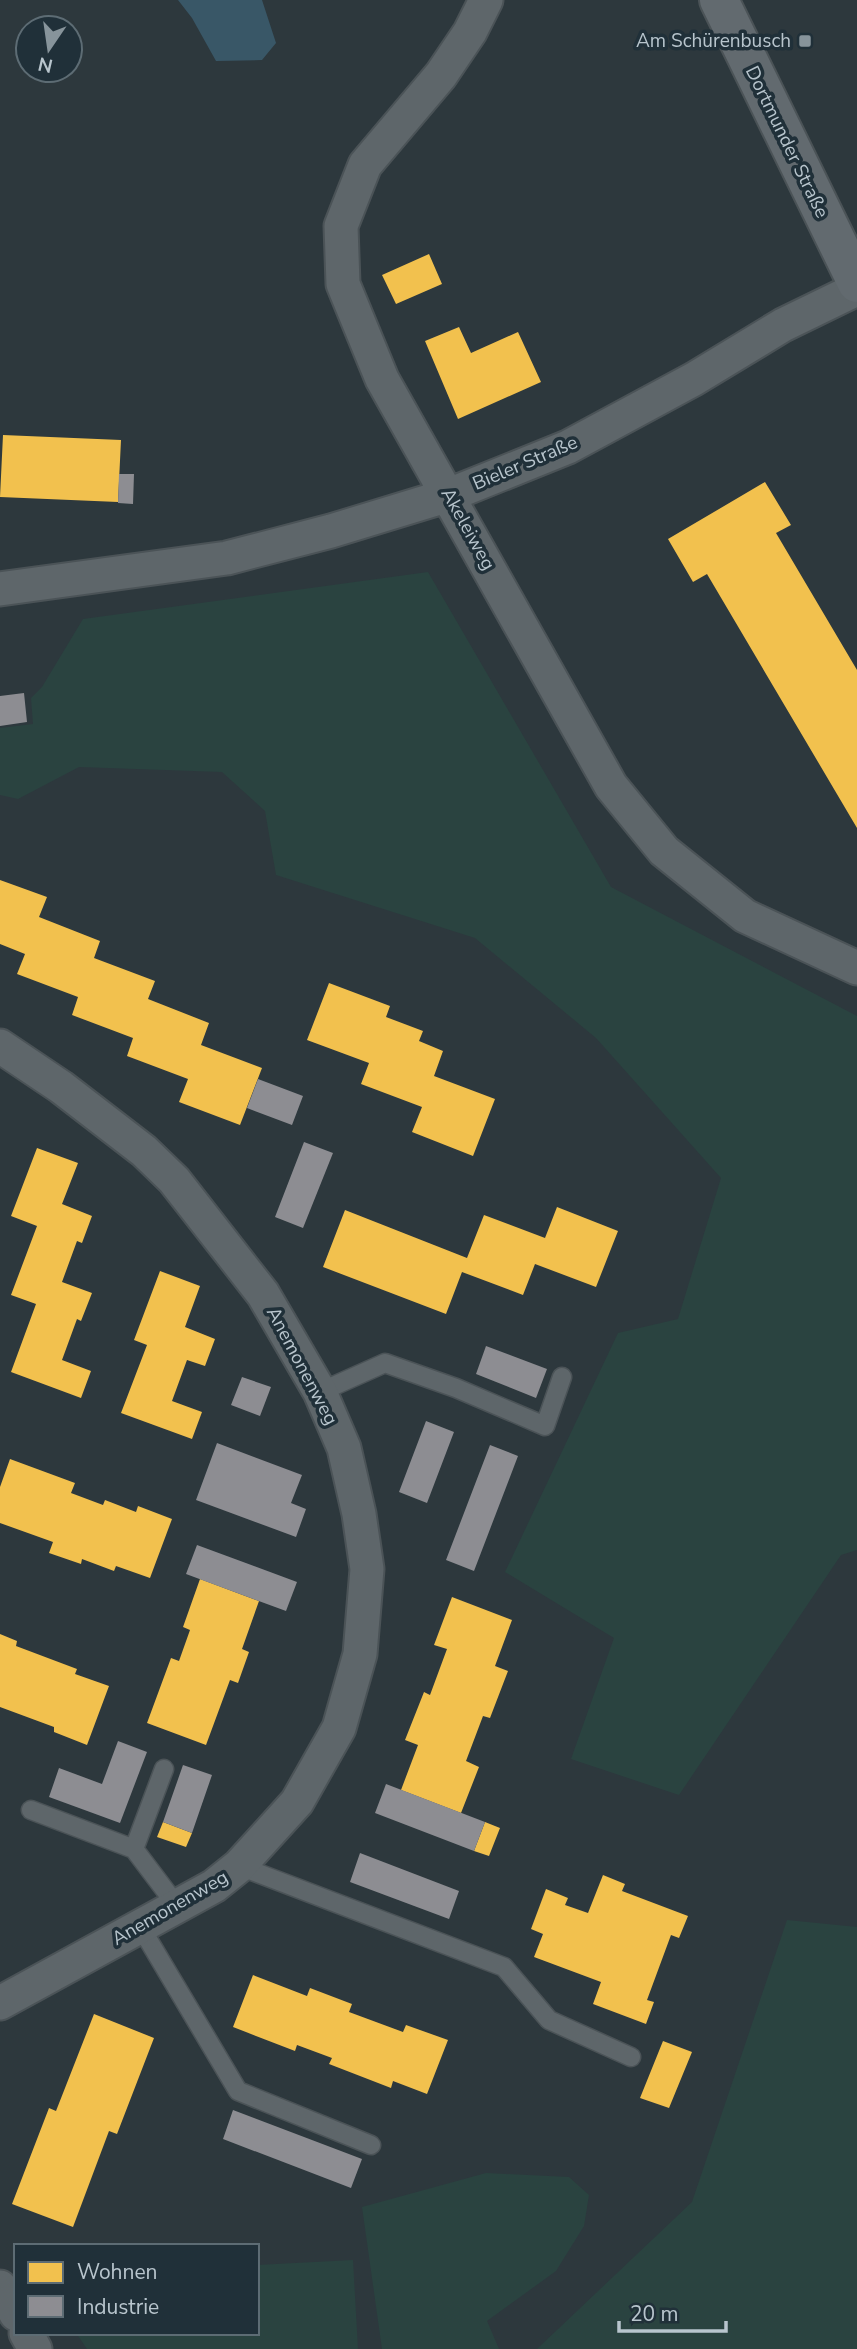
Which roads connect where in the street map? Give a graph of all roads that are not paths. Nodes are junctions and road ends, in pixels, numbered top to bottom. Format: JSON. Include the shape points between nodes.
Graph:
{"nodes":[{"id":1,"x":486,"y":0,"type":"edge"},
{"id":2,"x":719,"y":0,"type":"edge"},
{"id":3,"x":857,"y":283,"type":"edge"},
{"id":4,"x":857,"y":289,"type":"edge"},
{"id":5,"x":449,"y":495,"type":"junction"},
{"id":6,"x":0,"y":589,"type":"edge"},
{"id":7,"x":857,"y":968,"type":"edge"},
{"id":8,"x":0,"y":1046,"type":"edge"},
{"id":9,"x":562,"y":1377,"type":"dead end"},
{"id":10,"x":320,"y":1392,"type":"junction"},
{"id":11,"x":164,"y":1769,"type":"dead end"},
{"id":12,"x":31,"y":1811,"type":"dead end"},
{"id":13,"x":134,"y":1849,"type":"junction"},
{"id":14,"x":239,"y":1866,"type":"junction"},
{"id":15,"x":177,"y":1906,"type":"junction"},
{"id":16,"x":140,"y":1926,"type":"junction"},
{"id":17,"x":0,"y":2003,"type":"edge"},
{"id":18,"x":631,"y":2057,"type":"dead end"},
{"id":19,"x":371,"y":2145,"type":"dead end"},
{"id":20,"x":0,"y":2287,"type":"edge"},
{"id":21,"x":14,"y":2311,"type":"edge"}],
"edges":[{"from":1,"to":5,"type":"street","name":"Akeleiweg","via":[[442,75],[365,164],[341,226],[343,284],[382,379]]},
{"from":2,"to":3,"type":"main road","name":"Dortmunder Straße"},
{"from":4,"to":5,"type":"street","name":"Bieler Straße","via":[[783,325],[568,447]]},
{"from":5,"to":6,"type":"street","name":"Bieler Straße","via":[[227,558]]},
{"from":5,"to":7,"type":"street","name":"Akeleiweg","via":[[611,786],[664,851],[745,916]]},
{"from":8,"to":10,"type":"street","name":"Anemonenweg","via":[[61,1087],[174,1180],[263,1294]]},
{"from":9,"to":10,"type":"lane","via":[[545,1426],[384,1363]]},
{"from":10,"to":14,"type":"street","name":"Anemonenweg","via":[[344,1448],[359,1514],[367,1569],[360,1654],[339,1728],[298,1802]]},
{"from":11,"to":13,"type":"lane"},
{"from":12,"to":13,"type":"lane"},
{"from":13,"to":15,"type":"lane"},
{"from":14,"to":15,"type":"street","name":"Anemonenweg"},
{"from":14,"to":18,"type":"lane","via":[[503,1966],[549,2020]]},
{"from":15,"to":16,"type":"street","name":"Anemonenweg"},
{"from":16,"to":17,"type":"street","name":"Anemonenweg"},
{"from":16,"to":19,"type":"lane","via":[[238,2091]]},
{"from":20,"to":21,"type":"street"}]}
